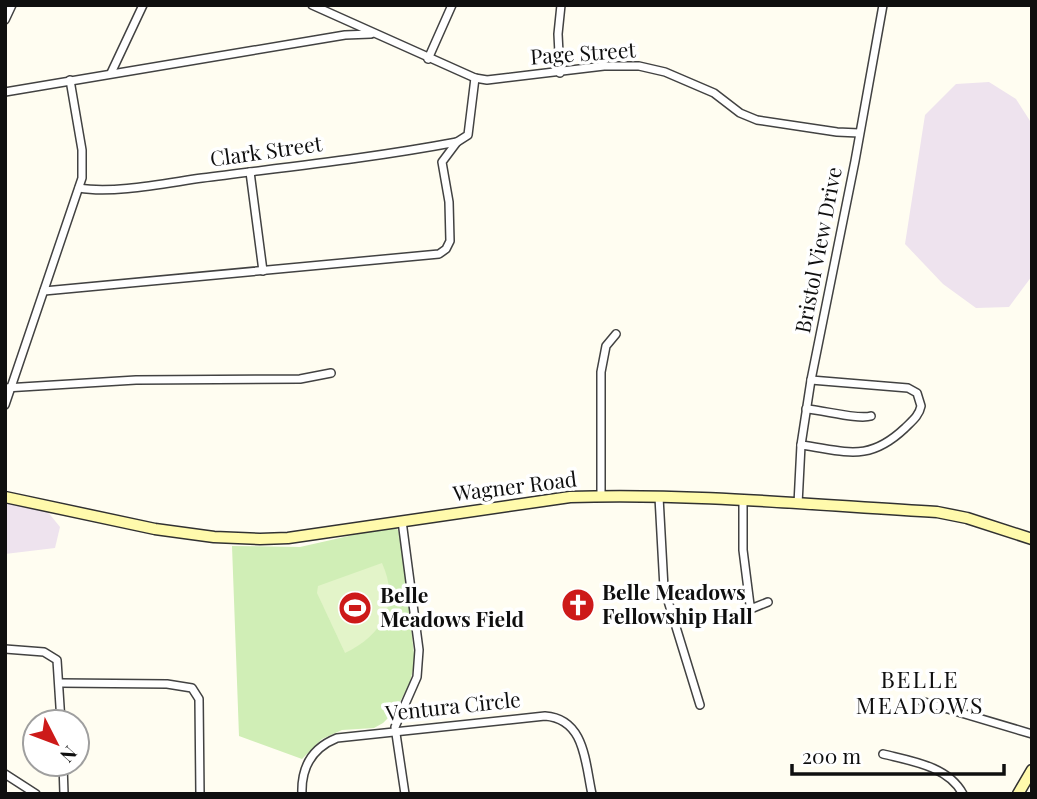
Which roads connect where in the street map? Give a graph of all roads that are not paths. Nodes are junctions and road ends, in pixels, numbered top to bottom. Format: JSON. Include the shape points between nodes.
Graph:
{"nodes":[{"id":1,"x":12,"y":5,"type":"edge"},
{"id":2,"x":143,"y":5,"type":"edge"},
{"id":3,"x":312,"y":5,"type":"edge"},
{"id":4,"x":452,"y":5,"type":"edge"},
{"id":5,"x":562,"y":5,"type":"edge"},
{"id":6,"x":883,"y":5,"type":"edge"},
{"id":7,"x":5,"y":20,"type":"edge"},
{"id":8,"x":374,"y":34,"type":"junction"},
{"id":9,"x":428,"y":58,"type":"junction"},
{"id":10,"x":111,"y":73,"type":"junction"},
{"id":11,"x":560,"y":73,"type":"junction"},
{"id":12,"x":475,"y":78,"type":"junction"},
{"id":13,"x":70,"y":80,"type":"junction"},
{"id":14,"x":5,"y":92,"type":"edge"},
{"id":15,"x":859,"y":133,"type":"junction"},
{"id":16,"x":457,"y":142,"type":"junction"},
{"id":17,"x":250,"y":172,"type":"junction"},
{"id":18,"x":79,"y":188,"type":"junction"},
{"id":19,"x":263,"y":271,"type":"junction"},
{"id":20,"x":44,"y":291,"type":"junction"},
{"id":21,"x":616,"y":334,"type":"dead end"},
{"id":22,"x":331,"y":373,"type":"dead end"},
{"id":23,"x":810,"y":380,"type":"junction"},
{"id":24,"x":8,"y":388,"type":"edge"},
{"id":25,"x":5,"y":405,"type":"edge"},
{"id":26,"x":806,"y":408,"type":"junction"},
{"id":27,"x":871,"y":416,"type":"dead end"},
{"id":28,"x":801,"y":445,"type":"junction"},
{"id":29,"x":601,"y":496,"type":"junction"},
{"id":30,"x":5,"y":497,"type":"edge"},
{"id":31,"x":659,"y":497,"type":"junction"},
{"id":32,"x":743,"y":500,"type":"junction"},
{"id":33,"x":798,"y":503,"type":"junction"},
{"id":34,"x":401,"y":521,"type":"junction"},
{"id":35,"x":1032,"y":539,"type":"edge"},
{"id":36,"x":768,"y":602,"type":"dead end"},
{"id":37,"x":5,"y":649,"type":"edge"},
{"id":38,"x":60,"y":683,"type":"junction"},
{"id":39,"x":921,"y":701,"type":"dead end"},
{"id":40,"x":700,"y":705,"type":"dead end"},
{"id":41,"x":61,"y":708,"type":"edge"},
{"id":42,"x":396,"y":731,"type":"junction"},
{"id":43,"x":1032,"y":734,"type":"edge"},
{"id":44,"x":883,"y":754,"type":"dead end"},
{"id":45,"x":1032,"y":770,"type":"edge"},
{"id":46,"x":5,"y":774,"type":"edge"},
{"id":47,"x":36,"y":794,"type":"edge"},
{"id":48,"x":200,"y":794,"type":"edge"},
{"id":49,"x":302,"y":794,"type":"edge"},
{"id":50,"x":405,"y":794,"type":"edge"},
{"id":51,"x":592,"y":794,"type":"edge"},
{"id":52,"x":963,"y":794,"type":"edge"},
{"id":53,"x":1018,"y":794,"type":"edge"}],
"edges":[{"from":1,"to":7,"type":"street"},
{"from":2,"to":10,"type":"street"},
{"from":3,"to":8,"type":"street","name":"Page Street"},
{"from":4,"to":9,"type":"street"},
{"from":5,"to":11,"type":"street"},
{"from":6,"to":15,"type":"street","name":"Bristol View Drive"},
{"from":8,"to":9,"type":"street","name":"Page Street"},
{"from":8,"to":10,"type":"street"},
{"from":9,"to":12,"type":"street","name":"Page Street"},
{"from":10,"to":13,"type":"street"},
{"from":11,"to":12,"type":"street","name":"Page Street"},
{"from":11,"to":15,"type":"street","name":"Page Street","via":[[624,65],[653,68],[714,93],[757,120]]},
{"from":12,"to":16,"type":"street","via":[[469,130],[465,139]]},
{"from":13,"to":14,"type":"street"},
{"from":13,"to":18,"type":"street","via":[[82,150]]},
{"from":15,"to":23,"type":"street","name":"Bristol View Drive"},
{"from":16,"to":17,"type":"street","name":"Clark Street"},
{"from":16,"to":19,"type":"street","via":[[442,162],[449,202],[449,246],[439,254]]},
{"from":17,"to":18,"type":"street","name":"Clark Street","via":[[108,189]]},
{"from":17,"to":19,"type":"street"},
{"from":18,"to":20,"type":"street"},
{"from":19,"to":20,"type":"street"},
{"from":20,"to":24,"type":"street"},
{"from":21,"to":29,"type":"street","via":[[606,345],[601,372]]},
{"from":22,"to":24,"type":"street","via":[[299,379],[136,380]]},
{"from":23,"to":26,"type":"street","name":"Bristol View Drive"},
{"from":23,"to":28,"type":"street","via":[[908,388],[920,397],[921,406],[892,440],[874,450],[862,453]]},
{"from":24,"to":25,"type":"street"},
{"from":26,"to":27,"type":"street","via":[[859,419]]},
{"from":26,"to":28,"type":"street","name":"Bristol View Drive"},
{"from":28,"to":33,"type":"street","name":"Bristol View Drive"},
{"from":29,"to":31,"type":"street","name":"Wagner Road"},
{"from":29,"to":34,"type":"street","name":"Wagner Road"},
{"from":30,"to":34,"type":"street","name":"Wagner Road","via":[[155,528],[240,539],[288,538]]},
{"from":31,"to":32,"type":"street","name":"Wagner Road"},
{"from":31,"to":40,"type":"street","via":[[664,588]]},
{"from":32,"to":33,"type":"street","name":"Wagner Road"},
{"from":32,"to":36,"type":"street","via":[[750,605]]},
{"from":33,"to":35,"type":"street","name":"Wagner Road","via":[[956,515]]},
{"from":34,"to":42,"type":"street","via":[[419,660]]},
{"from":37,"to":38,"type":"street","via":[[49,653],[58,665]]},
{"from":38,"to":41,"type":"street"},
{"from":38,"to":48,"type":"street","via":[[192,688],[199,699]]},
{"from":39,"to":43,"type":"street"},
{"from":42,"to":49,"type":"street","name":"Ventura Circle","via":[[337,738],[321,746],[305,766]]},
{"from":42,"to":50,"type":"street"},
{"from":42,"to":51,"type":"street","name":"Ventura Circle","via":[[558,718],[578,735]]},
{"from":44,"to":52,"type":"street","via":[[941,772]]},
{"from":45,"to":53,"type":"street"},
{"from":46,"to":47,"type":"street"}]}
